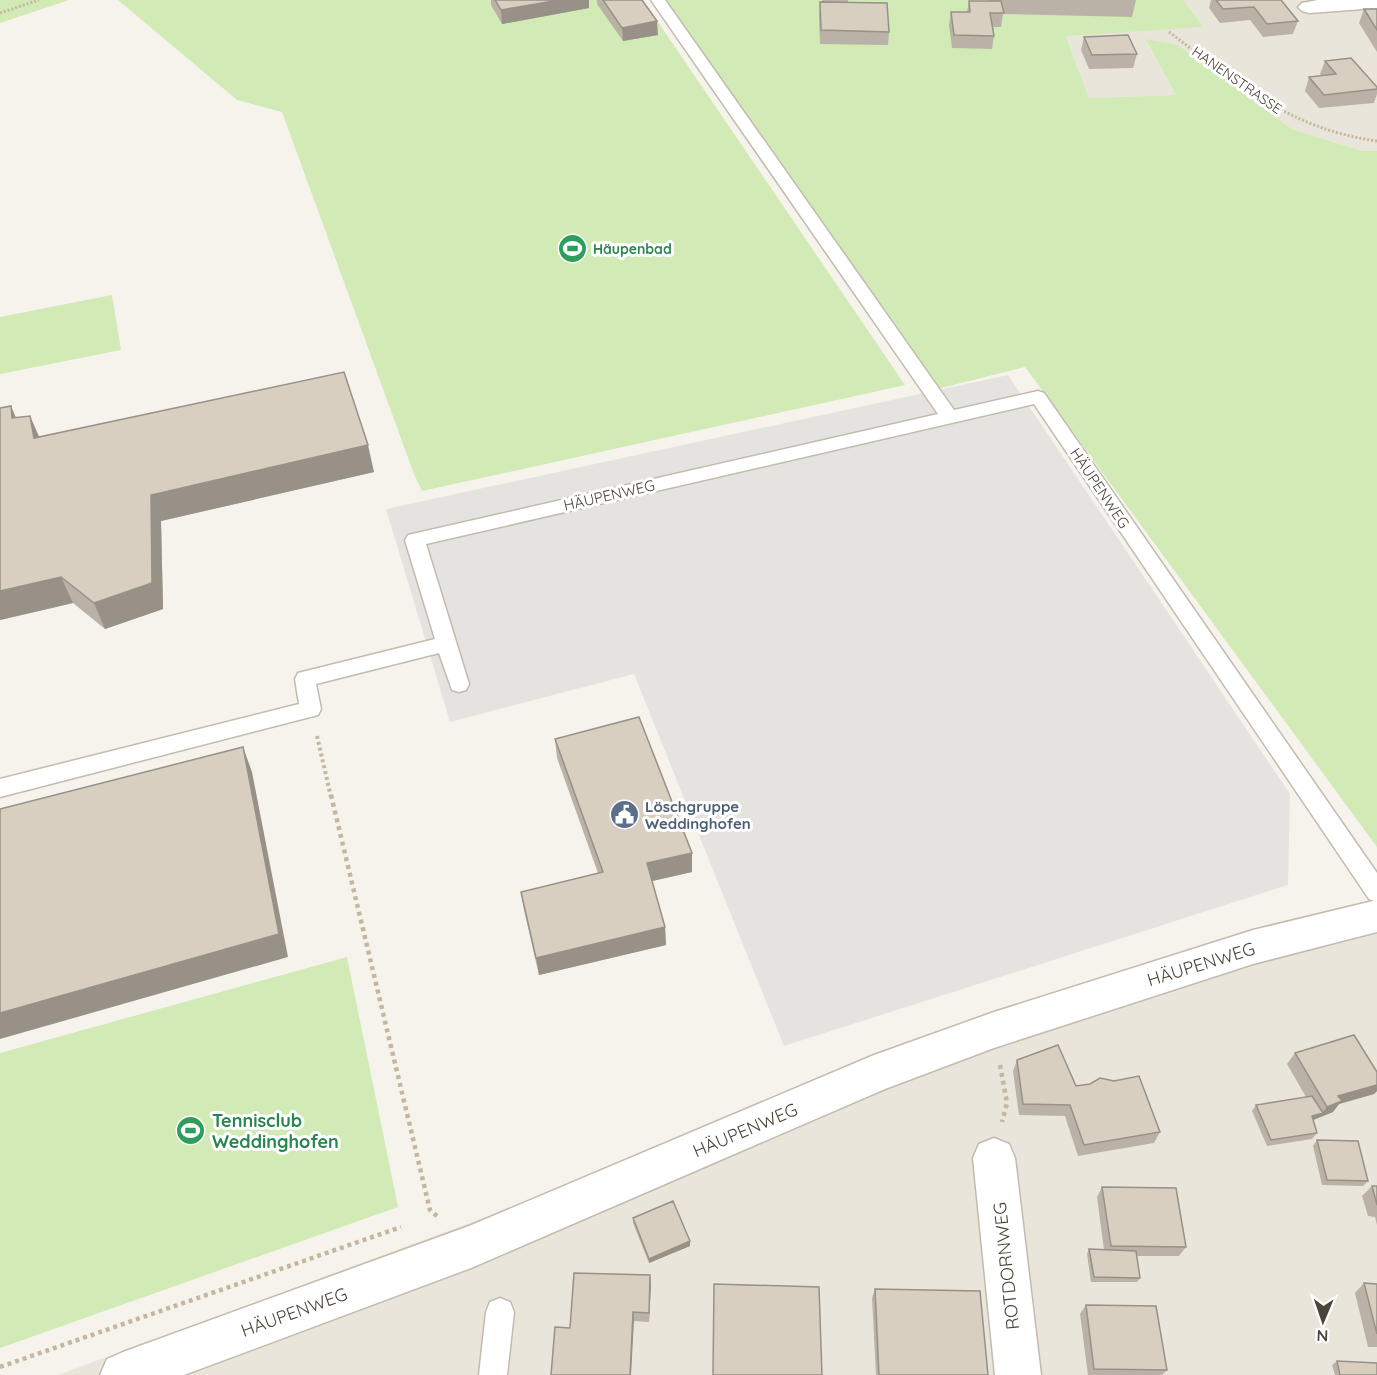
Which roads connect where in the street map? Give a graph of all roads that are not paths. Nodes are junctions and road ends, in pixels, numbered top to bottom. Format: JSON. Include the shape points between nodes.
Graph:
{"nodes":[{"id":1,"x":657,"y":0,"type":"edge"},
{"id":2,"x":1377,"y":2,"type":"edge"},
{"id":3,"x":1309,"y":7,"type":"dead end"},
{"id":4,"x":949,"y":417,"type":"junction"},
{"id":5,"x":446,"y":644,"type":"junction"},
{"id":6,"x":459,"y":684,"type":"dead end"},
{"id":7,"x":0,"y":788,"type":"edge"},
{"id":8,"x":1377,"y":892,"type":"edge"},
{"id":9,"x":1377,"y":916,"type":"edge"},
{"id":10,"x":994,"y":1158,"type":"road end"},
{"id":11,"x":500,"y":1312,"type":"dead end"},
{"id":12,"x":123,"y":1375,"type":"edge"},
{"id":13,"x":493,"y":1375,"type":"edge"},
{"id":14,"x":1018,"y":1375,"type":"edge"}],
"edges":[{"from":1,"to":4,"type":"lane"},
{"from":2,"to":3,"type":"street"},
{"from":4,"to":5,"type":"lane","name":"HÄUPENWEG","via":[[416,540]]},
{"from":4,"to":8,"type":"lane","name":"HÄUPENWEG","via":[[1038,397]]},
{"from":5,"to":6,"type":"lane","name":"HÄUPENWEG"},
{"from":5,"to":7,"type":"lane","via":[[305,679],[310,709]]},
{"from":9,"to":12,"type":"street","name":"HÄUPENWEG","via":[[1253,947],[994,1030],[874,1074],[471,1247]]},
{"from":10,"to":14,"type":"street","name":"ROTDORNWEG"},
{"from":11,"to":13,"type":"lane"}]}
